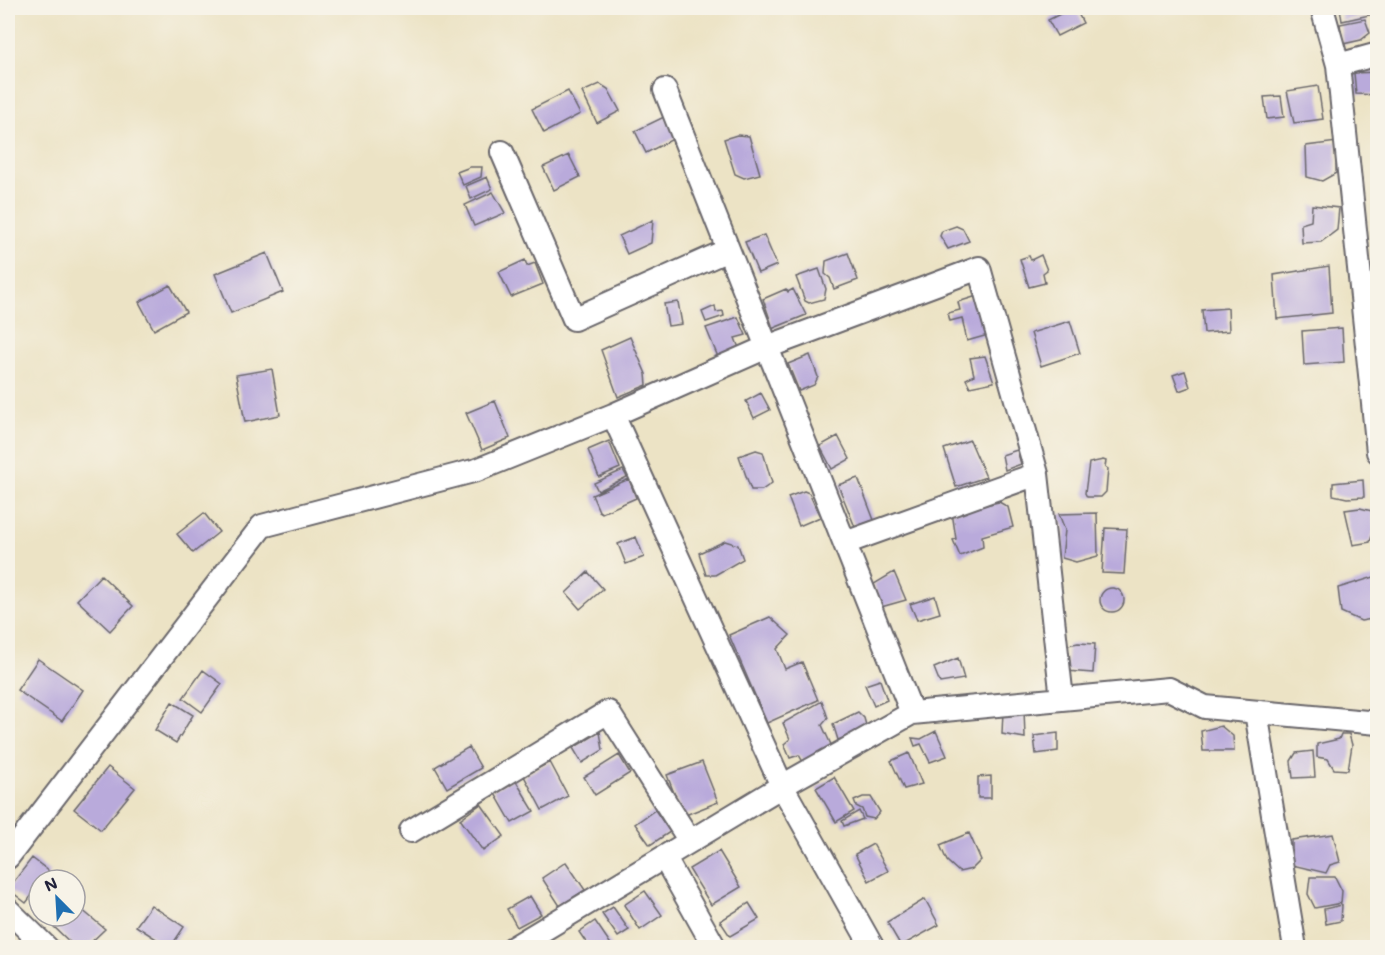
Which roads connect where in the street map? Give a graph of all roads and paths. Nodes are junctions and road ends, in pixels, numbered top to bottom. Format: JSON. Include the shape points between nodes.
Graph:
{"nodes":[{"id":1,"x":1322,"y":8,"type":"edge"},
{"id":2,"x":1377,"y":54,"type":"edge"},
{"id":3,"x":1338,"y":65,"type":"junction"},
{"id":4,"x":665,"y":90,"type":"dead end"},
{"id":5,"x":502,"y":152,"type":"dead end"},
{"id":6,"x":728,"y":250,"type":"junction"},
{"id":7,"x":767,"y":347,"type":"junction"},
{"id":8,"x":613,"y":415,"type":"junction"},
{"id":9,"x":1377,"y":452,"type":"edge"},
{"id":10,"x":1038,"y":474,"type":"junction"},
{"id":11,"x":845,"y":543,"type":"junction"},
{"id":12,"x":1062,"y":699,"type":"junction"},
{"id":13,"x":1256,"y":712,"type":"junction"},
{"id":14,"x":912,"y":713,"type":"junction"},
{"id":15,"x":1377,"y":723,"type":"edge"},
{"id":16,"x":782,"y":786,"type":"junction"},
{"id":17,"x":411,"y":831,"type":"dead end"},
{"id":18,"x":690,"y":841,"type":"junction"},
{"id":19,"x":664,"y":856,"type":"junction"},
{"id":20,"x":8,"y":857,"type":"edge"},
{"id":21,"x":8,"y":910,"type":"edge"},
{"id":22,"x":47,"y":948,"type":"edge"},
{"id":23,"x":513,"y":948,"type":"edge"},
{"id":24,"x":715,"y":948,"type":"edge"},
{"id":25,"x":873,"y":948,"type":"edge"},
{"id":26,"x":1295,"y":948,"type":"edge"}],
"edges":[{"from":1,"to":3,"type":"street"},
{"from":2,"to":3,"type":"street"},
{"from":3,"to":9,"type":"street"},
{"from":4,"to":6,"type":"street"},
{"from":5,"to":6,"type":"street","via":[[574,319]]},
{"from":6,"to":7,"type":"street"},
{"from":7,"to":8,"type":"street"},
{"from":7,"to":10,"type":"street","via":[[979,268]]},
{"from":7,"to":11,"type":"street"},
{"from":8,"to":16,"type":"street"},
{"from":8,"to":20,"type":"street","via":[[477,470],[262,526]]},
{"from":10,"to":11,"type":"street"},
{"from":10,"to":12,"type":"street"},
{"from":11,"to":14,"type":"street"},
{"from":12,"to":13,"type":"street","via":[[1169,689],[1205,707]]},
{"from":12,"to":14,"type":"street"},
{"from":13,"to":15,"type":"street"},
{"from":13,"to":26,"type":"street"},
{"from":14,"to":16,"type":"street"},
{"from":16,"to":18,"type":"street"},
{"from":16,"to":25,"type":"street"},
{"from":17,"to":18,"type":"street","via":[[608,712]]},
{"from":18,"to":19,"type":"street"},
{"from":19,"to":23,"type":"street"},
{"from":19,"to":24,"type":"street"},
{"from":21,"to":22,"type":"street"}]}
